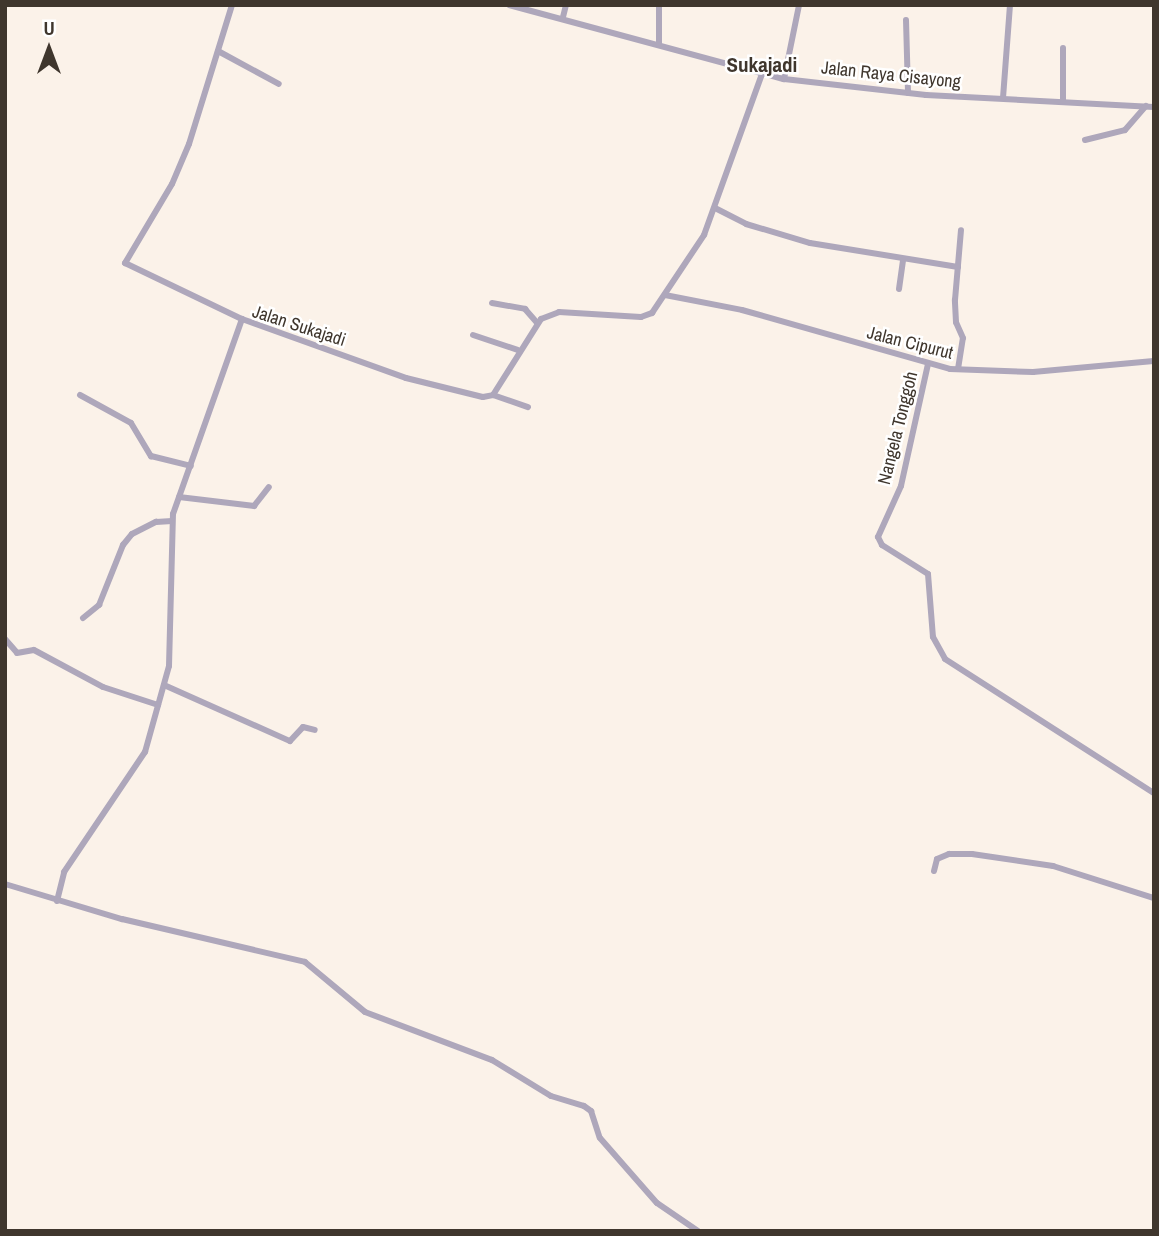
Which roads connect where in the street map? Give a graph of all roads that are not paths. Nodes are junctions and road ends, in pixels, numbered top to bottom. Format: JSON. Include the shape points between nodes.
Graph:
{"nodes":[{"id":1,"x":232,"y":5,"type":"edge"},
{"id":2,"x":509,"y":5,"type":"edge"},
{"id":3,"x":566,"y":5,"type":"edge"},
{"id":4,"x":659,"y":5,"type":"edge"},
{"id":5,"x":799,"y":5,"type":"edge"},
{"id":6,"x":1010,"y":5,"type":"edge"},
{"id":7,"x":563,"y":17,"type":"junction"},
{"id":8,"x":906,"y":20,"type":"dead end"},
{"id":9,"x":659,"y":44,"type":"junction"},
{"id":10,"x":1063,"y":48,"type":"dead end"},
{"id":11,"x":218,"y":51,"type":"junction"},
{"id":12,"x":762,"y":74,"type":"junction"},
{"id":13,"x":784,"y":79,"type":"junction"},
{"id":14,"x":279,"y":84,"type":"dead end"},
{"id":15,"x":908,"y":93,"type":"junction"},
{"id":16,"x":1003,"y":98,"type":"junction"},
{"id":17,"x":1063,"y":101,"type":"junction"},
{"id":18,"x":1150,"y":106,"type":"edge"},
{"id":19,"x":1084,"y":140,"type":"dead end"},
{"id":20,"x":715,"y":208,"type":"junction"},
{"id":21,"x":961,"y":230,"type":"dead end"},
{"id":22,"x":903,"y":260,"type":"junction"},
{"id":23,"x":958,"y":267,"type":"junction"},
{"id":24,"x":899,"y":289,"type":"dead end"},
{"id":25,"x":665,"y":295,"type":"junction"},
{"id":26,"x":492,"y":303,"type":"dead end"},
{"id":27,"x":242,"y":320,"type":"junction"},
{"id":28,"x":537,"y":323,"type":"junction"},
{"id":29,"x":473,"y":335,"type":"dead end"},
{"id":30,"x":519,"y":350,"type":"junction"},
{"id":31,"x":1154,"y":361,"type":"edge"},
{"id":32,"x":928,"y":363,"type":"junction"},
{"id":33,"x":958,"y":369,"type":"junction"},
{"id":34,"x":80,"y":396,"type":"dead end"},
{"id":35,"x":493,"y":396,"type":"junction"},
{"id":36,"x":528,"y":407,"type":"dead end"},
{"id":37,"x":191,"y":466,"type":"junction"},
{"id":38,"x":269,"y":487,"type":"dead end"},
{"id":39,"x":179,"y":497,"type":"junction"},
{"id":40,"x":172,"y":521,"type":"junction"},
{"id":41,"x":83,"y":618,"type":"dead end"},
{"id":42,"x":5,"y":639,"type":"edge"},
{"id":43,"x":164,"y":684,"type":"junction"},
{"id":44,"x":158,"y":705,"type":"junction"},
{"id":45,"x":315,"y":730,"type":"dead end"},
{"id":46,"x":1154,"y":793,"type":"edge"},
{"id":47,"x":934,"y":871,"type":"dead end"},
{"id":48,"x":5,"y":884,"type":"edge"},
{"id":49,"x":1154,"y":898,"type":"edge"},
{"id":50,"x":57,"y":901,"type":"junction"},
{"id":51,"x":698,"y":1231,"type":"edge"}],
"edges":[{"from":1,"to":11,"type":"street"},
{"from":2,"to":7,"type":"street","name":"Jalan Raya Cisayong"},
{"from":3,"to":7,"type":"street"},
{"from":4,"to":9,"type":"street"},
{"from":5,"to":13,"type":"street"},
{"from":6,"to":16,"type":"street"},
{"from":7,"to":9,"type":"street","name":"Jalan Raya Cisayong"},
{"from":8,"to":15,"type":"street"},
{"from":9,"to":12,"type":"street","name":"Jalan Raya Cisayong"},
{"from":10,"to":17,"type":"street"},
{"from":11,"to":14,"type":"street"},
{"from":11,"to":27,"type":"street","via":[[181,164],[124,263]]},
{"from":12,"to":13,"type":"street","name":"Jalan Raya Cisayong"},
{"from":12,"to":20,"type":"street"},
{"from":13,"to":15,"type":"street","name":"Jalan Raya Cisayong"},
{"from":15,"to":16,"type":"street","name":"Jalan Raya Cisayong"},
{"from":16,"to":17,"type":"street","name":"Jalan Raya Cisayong"},
{"from":17,"to":18,"type":"street","name":"Jalan Raya Cisayong"},
{"from":18,"to":19,"type":"street","via":[[1125,130]]},
{"from":20,"to":22,"type":"street","via":[[746,224],[810,243]]},
{"from":20,"to":25,"type":"street","via":[[705,235]]},
{"from":21,"to":23,"type":"street"},
{"from":22,"to":23,"type":"street"},
{"from":22,"to":24,"type":"street"},
{"from":23,"to":33,"type":"street","via":[[956,322],[963,342]]},
{"from":25,"to":28,"type":"street","via":[[652,313],[641,317],[559,312]]},
{"from":25,"to":32,"type":"street","name":"Jalan Cipurut","via":[[742,310]]},
{"from":26,"to":28,"type":"street","via":[[530,311]]},
{"from":27,"to":35,"type":"street","name":"Jalan Sukajadi","via":[[405,378]]},
{"from":27,"to":37,"type":"street","name":"Jalan Sukajadi"},
{"from":28,"to":30,"type":"street"},
{"from":29,"to":30,"type":"street"},
{"from":30,"to":35,"type":"street"},
{"from":31,"to":33,"type":"street","name":"Jalan Cipurut","via":[[1033,372]]},
{"from":32,"to":33,"type":"street","name":"Jalan Cipurut"},
{"from":32,"to":46,"type":"street","name":"Nangela Tonggoh","via":[[901,486],[878,537],[892,552],[928,574],[933,637],[945,659]]},
{"from":34,"to":37,"type":"street","via":[[131,423],[151,456]]},
{"from":35,"to":36,"type":"street","name":"Jalan Sukajadi"},
{"from":37,"to":39,"type":"street","name":"Jalan Sukajadi"},
{"from":38,"to":39,"type":"street","via":[[254,506]]},
{"from":39,"to":40,"type":"street","name":"Jalan Sukajadi"},
{"from":40,"to":41,"type":"street","via":[[156,522],[132,534],[123,545],[99,605]]},
{"from":40,"to":43,"type":"street","name":"Jalan Sukajadi","via":[[169,666]]},
{"from":42,"to":44,"type":"street","via":[[17,653],[34,650],[103,687]]},
{"from":43,"to":44,"type":"street","name":"Jalan Sukajadi"},
{"from":43,"to":45,"type":"street","via":[[290,741],[303,727]]},
{"from":44,"to":50,"type":"street","name":"Jalan Sukajadi","via":[[145,752],[64,872]]},
{"from":47,"to":49,"type":"street","via":[[937,859],[949,853],[1053,866]]},
{"from":48,"to":50,"type":"street"},
{"from":50,"to":51,"type":"street","via":[[305,962],[365,1012],[492,1060],[551,1097],[584,1106],[591,1111],[600,1138],[657,1203]]}]}
